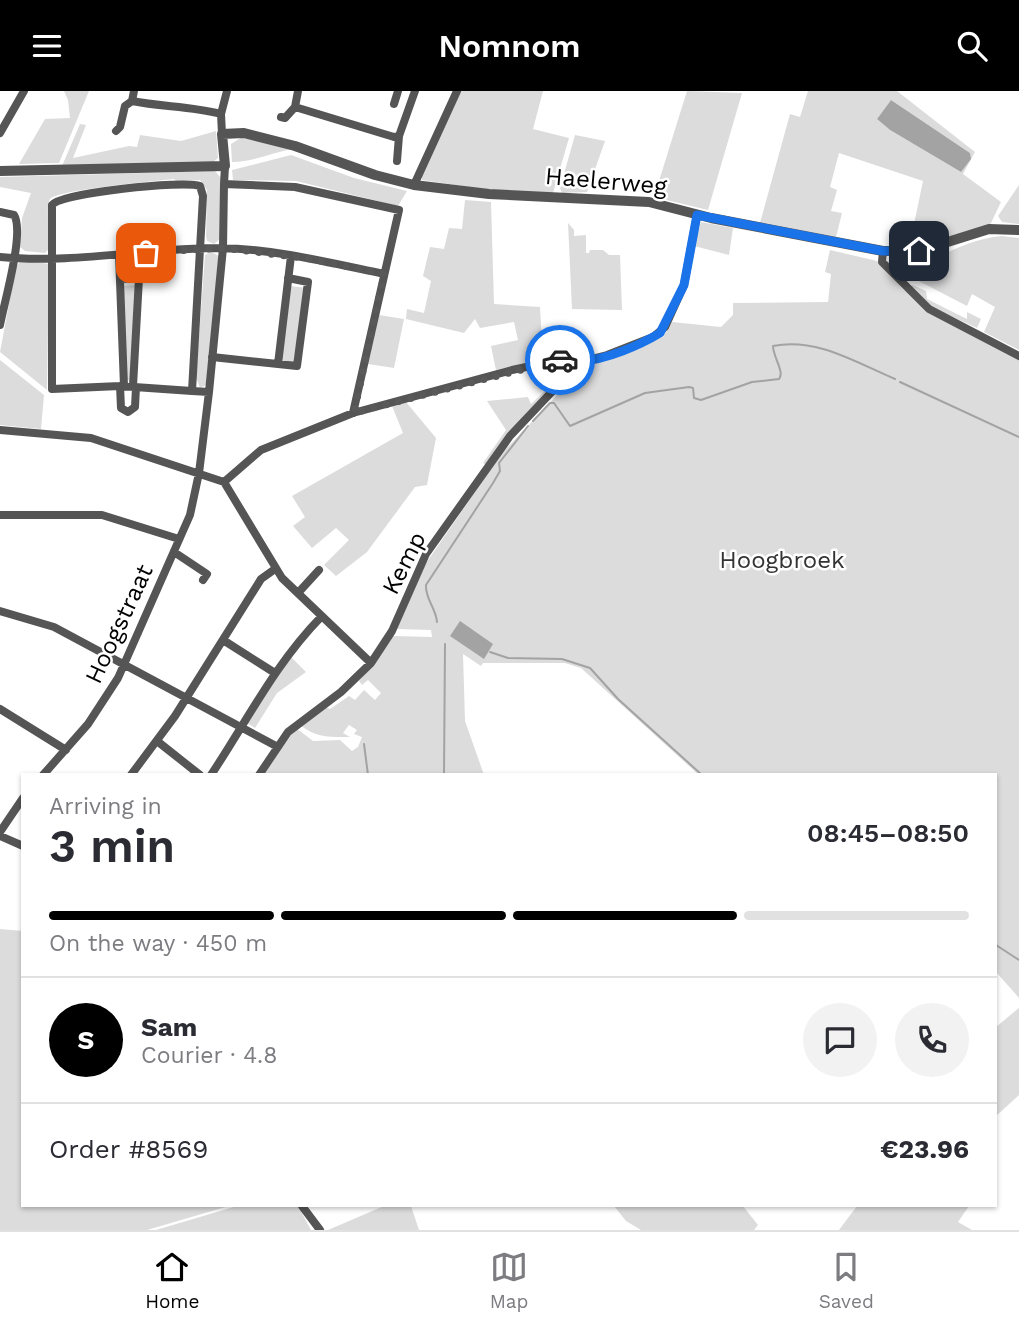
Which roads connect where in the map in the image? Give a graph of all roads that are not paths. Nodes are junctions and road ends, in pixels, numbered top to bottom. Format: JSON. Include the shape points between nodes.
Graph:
{"nodes":[{"id":1,"x":24,"y":91,"type":"edge"},
{"id":2,"x":134,"y":91,"type":"edge"},
{"id":3,"x":227,"y":91,"type":"edge"},
{"id":4,"x":298,"y":91,"type":"edge"},
{"id":5,"x":398,"y":91,"type":"edge"},
{"id":6,"x":415,"y":91,"type":"edge"},
{"id":7,"x":457,"y":91,"type":"edge"},
{"id":8,"x":132,"y":101,"type":"junction"},
{"id":9,"x":394,"y":104,"type":"dead end"},
{"id":10,"x":295,"y":107,"type":"junction"},
{"id":11,"x":221,"y":114,"type":"junction"},
{"id":12,"x":281,"y":117,"type":"dead end"},
{"id":13,"x":116,"y":131,"type":"dead end"},
{"id":14,"x":0,"y":134,"type":"edge"},
{"id":15,"x":222,"y":134,"type":"junction"},
{"id":16,"x":399,"y":136,"type":"junction"},
{"id":17,"x":397,"y":161,"type":"dead end"},
{"id":18,"x":225,"y":166,"type":"junction"},
{"id":19,"x":0,"y":171,"type":"edge"},
{"id":20,"x":224,"y":184,"type":"junction"},
{"id":21,"x":414,"y":185,"type":"junction"},
{"id":22,"x":0,"y":212,"type":"edge"},
{"id":23,"x":697,"y":215,"type":"junction"},
{"id":24,"x":1019,"y":230,"type":"edge"},
{"id":25,"x":223,"y":248,"type":"junction"},
{"id":26,"x":201,"y":249,"type":"junction"},
{"id":27,"x":883,"y":251,"type":"junction"},
{"id":28,"x":119,"y":255,"type":"junction"},
{"id":29,"x":291,"y":256,"type":"junction"},
{"id":30,"x":0,"y":257,"type":"edge"},
{"id":31,"x":14,"y":257,"type":"junction"},
{"id":32,"x":53,"y":258,"type":"junction"},
{"id":33,"x":384,"y":274,"type":"junction"},
{"id":34,"x":288,"y":278,"type":"junction"},
{"id":35,"x":120,"y":279,"type":"junction"},
{"id":36,"x":0,"y":325,"type":"edge"},
{"id":37,"x":1019,"y":356,"type":"edge"},
{"id":38,"x":212,"y":357,"type":"junction"},
{"id":39,"x":580,"y":362,"type":"junction"},
{"id":40,"x":278,"y":364,"type":"junction"},
{"id":41,"x":128,"y":386,"type":"junction"},
{"id":42,"x":192,"y":391,"type":"junction"},
{"id":43,"x":209,"y":392,"type":"junction"},
{"id":44,"x":354,"y":413,"type":"junction"},
{"id":45,"x":0,"y":430,"type":"edge"},
{"id":46,"x":199,"y":473,"type":"junction"},
{"id":47,"x":224,"y":482,"type":"junction"},
{"id":48,"x":0,"y":515,"type":"edge"},
{"id":49,"x":179,"y":539,"type":"junction"},
{"id":50,"x":174,"y":552,"type":"junction"},
{"id":51,"x":275,"y":569,"type":"junction"},
{"id":52,"x":319,"y":570,"type":"dead end"},
{"id":53,"x":203,"y":580,"type":"dead end"},
{"id":54,"x":298,"y":593,"type":"junction"},
{"id":55,"x":0,"y":611,"type":"edge"},
{"id":56,"x":321,"y":617,"type":"junction"},
{"id":57,"x":223,"y":640,"type":"junction"},
{"id":58,"x":371,"y":663,"type":"junction"},
{"id":59,"x":124,"y":666,"type":"junction"},
{"id":60,"x":275,"y":673,"type":"junction"},
{"id":61,"x":186,"y":698,"type":"junction"},
{"id":62,"x":0,"y":709,"type":"edge"},
{"id":63,"x":240,"y":727,"type":"junction"},
{"id":64,"x":157,"y":741,"type":"junction"},
{"id":65,"x":276,"y":746,"type":"junction"},
{"id":66,"x":66,"y":750,"type":"junction"},
{"id":67,"x":45,"y":773,"type":"edge"},
{"id":68,"x":133,"y":773,"type":"edge"},
{"id":69,"x":197,"y":773,"type":"edge"},
{"id":70,"x":212,"y":773,"type":"edge"},
{"id":71,"x":260,"y":773,"type":"edge"},
{"id":72,"x":21,"y":801,"type":"edge"},
{"id":73,"x":0,"y":834,"type":"edge"},
{"id":74,"x":21,"y":845,"type":"edge"},
{"id":75,"x":303,"y":1207,"type":"edge"},
{"id":76,"x":320,"y":1230,"type":"edge"}],
"edges":[{"from":1,"to":14,"type":"street"},
{"from":2,"to":8,"type":"street"},
{"from":3,"to":11,"type":"street"},
{"from":4,"to":10,"type":"street"},
{"from":5,"to":9,"type":"street"},
{"from":6,"to":16,"type":"street"},
{"from":7,"to":21,"type":"street"},
{"from":8,"to":11,"type":"street","via":[[185,105]]},
{"from":8,"to":13,"type":"street","via":[[125,106]]},
{"from":10,"to":12,"type":"street"},
{"from":10,"to":16,"type":"street"},
{"from":11,"to":15,"type":"street"},
{"from":15,"to":18,"type":"street"},
{"from":15,"to":21,"type":"street","name":"Haelerweg","via":[[244,133],[295,146]]},
{"from":16,"to":17,"type":"street"},
{"from":18,"to":19,"type":"street"},
{"from":18,"to":20,"type":"street"},
{"from":20,"to":25,"type":"street","name":"Hoogstraat"},
{"from":20,"to":33,"type":"street","via":[[295,187],[400,210]]},
{"from":21,"to":23,"type":"street","name":"Haelerweg","via":[[489,194],[628,199]]},
{"from":22,"to":31,"type":"street","via":[[14,215],[18,221]]},
{"from":23,"to":27,"type":"street","name":"Haelerweg"},
{"from":23,"to":39,"type":"street","via":[[684,285],[665,327],[653,337]]},
{"from":24,"to":27,"type":"street","name":"Haelerweg","via":[[989,229],[919,251]]},
{"from":25,"to":26,"type":"street"},
{"from":25,"to":29,"type":"street"},
{"from":25,"to":38,"type":"street","name":"Hoogstraat"},
{"from":26,"to":28,"type":"street"},
{"from":26,"to":32,"type":"street","via":[[203,196],[200,186],[184,183],[55,200],[51,205]]},
{"from":26,"to":42,"type":"street"},
{"from":27,"to":37,"type":"street","via":[[882,262],[929,309]]},
{"from":28,"to":32,"type":"street"},
{"from":28,"to":35,"type":"street"},
{"from":29,"to":33,"type":"street"},
{"from":29,"to":34,"type":"street"},
{"from":30,"to":31,"type":"street"},
{"from":31,"to":32,"type":"street"},
{"from":31,"to":36,"type":"street"},
{"from":32,"to":41,"type":"street","via":[[52,389]]},
{"from":33,"to":44,"type":"street"},
{"from":34,"to":40,"type":"street"},
{"from":34,"to":40,"type":"street","via":[[308,282],[309,289],[297,366]]},
{"from":35,"to":41,"type":"street"},
{"from":35,"to":41,"type":"street","via":[[139,278]]},
{"from":38,"to":40,"type":"street"},
{"from":38,"to":43,"type":"street","name":"Hoogstraat"},
{"from":39,"to":44,"type":"street","via":[[568,358],[512,370]]},
{"from":39,"to":58,"type":"street","name":"Kemp","via":[[510,436],[426,554],[392,631]]},
{"from":41,"to":42,"type":"street"},
{"from":42,"to":43,"type":"street"},
{"from":43,"to":46,"type":"street","name":"Hoogstraat"},
{"from":44,"to":47,"type":"street","via":[[261,450]]},
{"from":45,"to":46,"type":"street","via":[[92,438]]},
{"from":46,"to":47,"type":"street"},
{"from":46,"to":49,"type":"street","name":"Hoogstraat","via":[[193,507]]},
{"from":47,"to":51,"type":"street"},
{"from":48,"to":49,"type":"street","via":[[102,515]]},
{"from":49,"to":50,"type":"street","name":"Hoogstraat"},
{"from":50,"to":53,"type":"street","name":"Hoogstraat","via":[[206,574]]},
{"from":50,"to":59,"type":"street","name":"Hoogstraat"},
{"from":51,"to":54,"type":"street"},
{"from":51,"to":57,"type":"street","via":[[261,579]]},
{"from":52,"to":54,"type":"street"},
{"from":54,"to":56,"type":"street"},
{"from":55,"to":59,"type":"street","via":[[54,627]]},
{"from":56,"to":58,"type":"street"},
{"from":56,"to":60,"type":"street"},
{"from":57,"to":60,"type":"street"},
{"from":57,"to":61,"type":"street"},
{"from":58,"to":65,"type":"street","name":"Kemp"},
{"from":59,"to":61,"type":"street"},
{"from":59,"to":66,"type":"street","name":"Hoogstraat","via":[[103,703]]},
{"from":60,"to":63,"type":"street"},
{"from":61,"to":63,"type":"street"},
{"from":61,"to":64,"type":"street"},
{"from":62,"to":66,"type":"street"},
{"from":63,"to":65,"type":"street"},
{"from":63,"to":70,"type":"street"},
{"from":64,"to":68,"type":"street"},
{"from":64,"to":69,"type":"street"},
{"from":65,"to":71,"type":"street","name":"Kemp"},
{"from":66,"to":67,"type":"street","name":"Hoogstraat"},
{"from":72,"to":73,"type":"street"},
{"from":73,"to":74,"type":"street"},
{"from":75,"to":76,"type":"street"}]}
